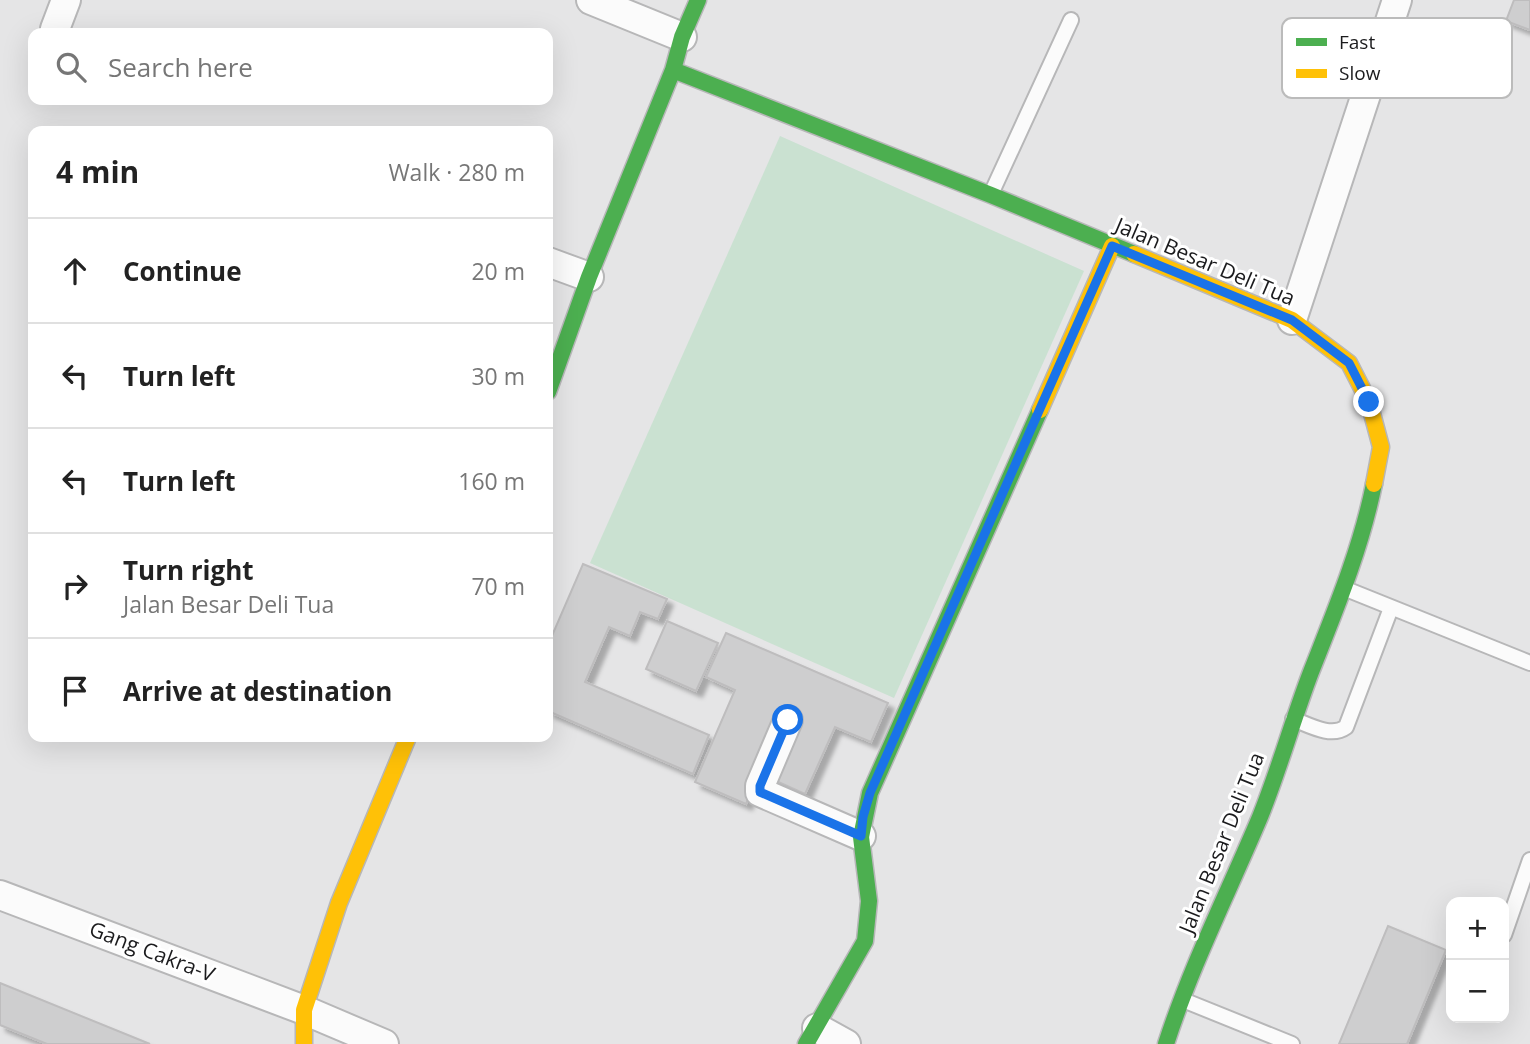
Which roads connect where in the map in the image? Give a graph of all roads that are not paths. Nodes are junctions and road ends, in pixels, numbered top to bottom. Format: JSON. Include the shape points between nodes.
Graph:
{"nodes":[{"id":1,"x":66,"y":0,"type":"edge"},
{"id":2,"x":591,"y":0,"type":"edge"},
{"id":3,"x":698,"y":0,"type":"edge"},
{"id":4,"x":1396,"y":0,"type":"edge"},
{"id":5,"x":1390,"y":18,"type":"edge"},
{"id":6,"x":1071,"y":20,"type":"dead end"},
{"id":7,"x":55,"y":28,"type":"edge"},
{"id":8,"x":682,"y":37,"type":"junction"},
{"id":9,"x":673,"y":70,"type":"junction"},
{"id":10,"x":1364,"y":98,"type":"edge"},
{"id":11,"x":990,"y":195,"type":"junction"},
{"id":12,"x":1112,"y":246,"type":"junction"},
{"id":13,"x":553,"y":264,"type":"edge"},
{"id":14,"x":589,"y":277,"type":"junction"},
{"id":15,"x":1292,"y":320,"type":"junction"},
{"id":16,"x":553,"y":378,"type":"edge"},
{"id":17,"x":1344,"y":588,"type":"junction"},
{"id":18,"x":1391,"y":608,"type":"junction"},
{"id":19,"x":1530,"y":663,"type":"edge"},
{"id":20,"x":1293,"y":719,"type":"junction"},
{"id":21,"x":788,"y":720,"type":"dead end"},
{"id":22,"x":406,"y":742,"type":"edge"},
{"id":23,"x":861,"y":836,"type":"junction"},
{"id":24,"x":1530,"y":860,"type":"edge"},
{"id":25,"x":0,"y":895,"type":"edge"},
{"id":26,"x":1509,"y":921,"type":"edge"},
{"id":27,"x":1180,"y":1000,"type":"junction"},
{"id":28,"x":304,"y":1010,"type":"junction"},
{"id":29,"x":811,"y":1036,"type":"edge"},
{"id":30,"x":304,"y":1044,"type":"edge"},
{"id":31,"x":384,"y":1044,"type":"edge"},
{"id":32,"x":846,"y":1044,"type":"edge"},
{"id":33,"x":1166,"y":1044,"type":"edge"},
{"id":34,"x":1292,"y":1044,"type":"edge"}],
"edges":[{"from":1,"to":7,"type":"street"},
{"from":2,"to":8,"type":"street"},
{"from":3,"to":8,"type":"main road"},
{"from":4,"to":5,"type":"street"},
{"from":6,"to":11,"type":"lane"},
{"from":8,"to":9,"type":"main road"},
{"from":9,"to":11,"type":"main road","name":"Jalan Besar Deli Tua"},
{"from":9,"to":14,"type":"main road"},
{"from":10,"to":15,"type":"street"},
{"from":11,"to":12,"type":"main road","name":"Jalan Besar Deli Tua"},
{"from":12,"to":15,"type":"main road","name":"Jalan Besar Deli Tua"},
{"from":12,"to":23,"type":"main road","via":[[870,793]]},
{"from":13,"to":14,"type":"street"},
{"from":14,"to":16,"type":"main road"},
{"from":15,"to":17,"type":"main road","name":"Jalan Besar Deli Tua","via":[[1349,363],[1369,402],[1381,447],[1370,504]]},
{"from":17,"to":18,"type":"lane"},
{"from":17,"to":20,"type":"main road","name":"Jalan Besar Deli Tua"},
{"from":18,"to":19,"type":"lane"},
{"from":18,"to":20,"type":"lane","via":[[1346,727],[1331,732]]},
{"from":20,"to":27,"type":"main road","name":"Jalan Besar Deli Tua","via":[[1261,814]]},
{"from":21,"to":23,"type":"street","via":[[760,792]]},
{"from":22,"to":28,"type":"main road","via":[[339,903]]},
{"from":23,"to":29,"type":"main road","via":[[870,922],[865,941]]},
{"from":24,"to":26,"type":"lane"},
{"from":25,"to":28,"type":"street","name":"Gang Cakra-V"},
{"from":27,"to":33,"type":"main road","name":"Jalan Besar Deli Tua"},
{"from":27,"to":34,"type":"lane"},
{"from":28,"to":30,"type":"main road"},
{"from":28,"to":31,"type":"street","name":"Gang Cakra-V"},
{"from":29,"to":32,"type":"street"}]}
